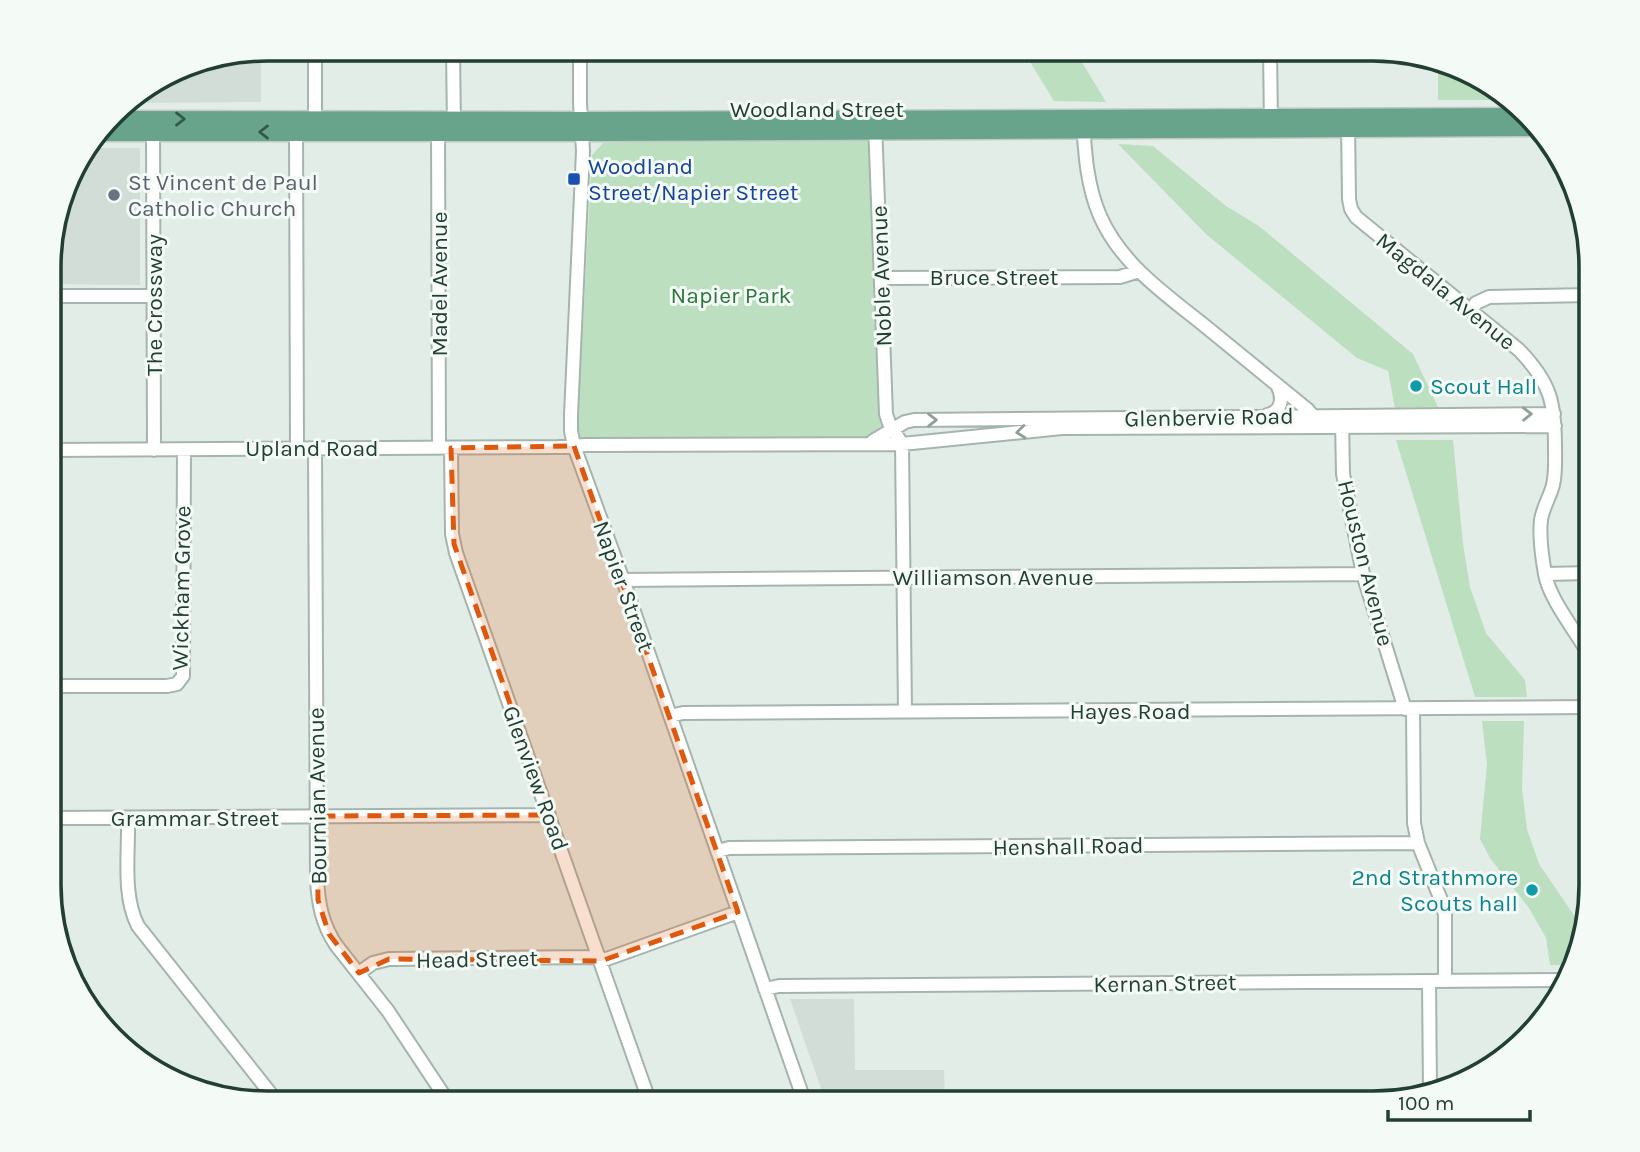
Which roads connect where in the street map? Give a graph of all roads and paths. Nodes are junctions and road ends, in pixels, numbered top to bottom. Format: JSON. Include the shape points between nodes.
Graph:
{"nodes":[{"id":1,"x":315,"y":62,"type":"edge"},
{"id":2,"x":452,"y":62,"type":"edge"},
{"id":3,"x":580,"y":62,"type":"edge"},
{"id":4,"x":1270,"y":62,"type":"edge"},
{"id":5,"x":1512,"y":116,"type":"edge"},
{"id":6,"x":123,"y":120,"type":"edge"},
{"id":7,"x":1348,"y":123,"type":"junction"},
{"id":8,"x":1083,"y":124,"type":"junction"},
{"id":9,"x":1271,"y":124,"type":"junction"},
{"id":10,"x":875,"y":125,"type":"junction"},
{"id":11,"x":153,"y":126,"type":"junction"},
{"id":12,"x":295,"y":126,"type":"junction"},
{"id":13,"x":315,"y":126,"type":"junction"},
{"id":14,"x":446,"y":126,"type":"junction"},
{"id":15,"x":581,"y":126,"type":"junction"},
{"id":16,"x":1524,"y":128,"type":"edge"},
{"id":17,"x":112,"y":132,"type":"edge"},
{"id":18,"x":1134,"y":266,"type":"junction"},
{"id":19,"x":881,"y":278,"type":"junction"},
{"id":20,"x":61,"y":296,"type":"edge"},
{"id":21,"x":154,"y":296,"type":"junction"},
{"id":22,"x":1578,"y":296,"type":"edge"},
{"id":23,"x":1471,"y":311,"type":"junction"},
{"id":24,"x":1277,"y":385,"type":"junction"},
{"id":25,"x":1263,"y":416,"type":"junction"},
{"id":26,"x":1555,"y":420,"type":"junction"},
{"id":27,"x":1313,"y":421,"type":"junction"},
{"id":28,"x":1342,"y":421,"type":"junction"},
{"id":29,"x":894,"y":430,"type":"junction"},
{"id":30,"x":870,"y":443,"type":"junction"},
{"id":31,"x":902,"y":444,"type":"junction"},
{"id":32,"x":573,"y":446,"type":"junction"},
{"id":33,"x":445,"y":447,"type":"junction"},
{"id":34,"x":297,"y":448,"type":"junction"},
{"id":35,"x":315,"y":448,"type":"junction"},
{"id":36,"x":61,"y":450,"type":"edge"},
{"id":37,"x":154,"y":450,"type":"junction"},
{"id":38,"x":184,"y":450,"type":"junction"},
{"id":39,"x":1578,"y":573,"type":"edge"},
{"id":40,"x":1363,"y":574,"type":"junction"},
{"id":41,"x":1545,"y":574,"type":"junction"},
{"id":42,"x":903,"y":577,"type":"junction"},
{"id":43,"x":623,"y":580,"type":"junction"},
{"id":44,"x":1578,"y":635,"type":"edge"},
{"id":45,"x":62,"y":687,"type":"edge"},
{"id":46,"x":1578,"y":707,"type":"edge"},
{"id":47,"x":1409,"y":709,"type":"junction"},
{"id":48,"x":905,"y":712,"type":"junction"},
{"id":49,"x":670,"y":716,"type":"junction"},
{"id":50,"x":549,"y":815,"type":"junction"},
{"id":51,"x":317,"y":817,"type":"junction"},
{"id":52,"x":62,"y":818,"type":"edge"},
{"id":53,"x":128,"y":818,"type":"junction"},
{"id":54,"x":1418,"y":843,"type":"junction"},
{"id":55,"x":718,"y":850,"type":"junction"},
{"id":56,"x":738,"y":912,"type":"junction"},
{"id":57,"x":600,"y":959,"type":"junction"},
{"id":58,"x":359,"y":973,"type":"junction"},
{"id":59,"x":1555,"y":980,"type":"edge"},
{"id":60,"x":1429,"y":981,"type":"junction"},
{"id":61,"x":1445,"y":981,"type":"junction"},
{"id":62,"x":765,"y":989,"type":"junction"},
{"id":63,"x":1430,"y":1083,"type":"edge"},
{"id":64,"x":268,"y":1090,"type":"edge"},
{"id":65,"x":440,"y":1090,"type":"edge"},
{"id":66,"x":645,"y":1090,"type":"edge"},
{"id":67,"x":801,"y":1090,"type":"edge"}],
"edges":[{"from":1,"to":13,"type":"street"},
{"from":2,"to":14,"type":"street","name":"Madel Avenue"},
{"from":3,"to":15,"type":"street","name":"Napier Street"},
{"from":4,"to":9,"type":"street"},
{"from":5,"to":7,"type":"main road","name":"Woodland Street"},
{"from":6,"to":11,"type":"main road","name":"Woodland Street"},
{"from":7,"to":9,"type":"main road","name":"Woodland Street"},
{"from":7,"to":16,"type":"main road","name":"Woodland Street"},
{"from":7,"to":23,"type":"street","name":"Magdala Avenue","via":[[1349,199],[1356,217]]},
{"from":8,"to":9,"type":"main road","name":"Woodland Street"},
{"from":8,"to":10,"type":"main road","name":"Woodland Street"},
{"from":8,"to":18,"type":"street","via":[[1092,196],[1108,232]]},
{"from":10,"to":15,"type":"main road","name":"Woodland Street"},
{"from":10,"to":19,"type":"street","name":"Noble Avenue"},
{"from":11,"to":12,"type":"main road","name":"Woodland Street"},
{"from":11,"to":17,"type":"main road","name":"Woodland Street"},
{"from":11,"to":21,"type":"street","name":"The Crossway"},
{"from":12,"to":13,"type":"main road","name":"Woodland Street"},
{"from":12,"to":34,"type":"street"},
{"from":13,"to":14,"type":"main road","name":"Woodland Street"},
{"from":14,"to":15,"type":"main road","name":"Woodland Street"},
{"from":14,"to":33,"type":"street","name":"Madel Avenue"},
{"from":15,"to":32,"type":"street","name":"Napier Street"},
{"from":18,"to":19,"type":"street","name":"Bruce Street","via":[[1120,277]]},
{"from":18,"to":24,"type":"street"},
{"from":19,"to":29,"type":"street","name":"Noble Avenue","via":[[886,414]]},
{"from":20,"to":21,"type":"street"},
{"from":21,"to":37,"type":"street","name":"The Crossway"},
{"from":22,"to":23,"type":"street","via":[[1489,297]]},
{"from":23,"to":26,"type":"street","name":"Magdala Avenue","via":[[1534,365],[1546,385]]},
{"from":24,"to":25,"type":"street","via":[[1279,408]]},
{"from":24,"to":27,"type":"street","via":[[1308,410]]},
{"from":25,"to":27,"type":"street","name":"Glenbervie Road"},
{"from":29,"to":25,"type":"street","name":"Glenbervie Road","one_way":true,"via":[[914,420]]},
{"from":26,"to":28,"type":"street","name":"Glenbervie Road"},
{"from":26,"to":41,"type":"street","name":"Magdala Avenue","via":[[1555,476],[1540,523]]},
{"from":27,"to":28,"type":"street","name":"Glenbervie Road"},
{"from":27,"to":31,"type":"street","name":"Glenbervie Road","one_way":true,"via":[[1062,428]]},
{"from":28,"to":40,"type":"street","name":"Houston Avenue","via":[[1344,483]]},
{"from":29,"to":30,"type":"street","name":"Glenbervie Road"},
{"from":29,"to":31,"type":"street","name":"Noble Avenue"},
{"from":30,"to":31,"type":"street","name":"Glenbervie Road"},
{"from":30,"to":32,"type":"street","name":"Glenbervie Road"},
{"from":31,"to":42,"type":"street"},
{"from":32,"to":33,"type":"street","name":"Upland Road"},
{"from":32,"to":43,"type":"street","name":"Napier Street"},
{"from":33,"to":35,"type":"street","name":"Upland Road"},
{"from":33,"to":50,"type":"street","name":"Glenview Road","via":[[454,544]]},
{"from":34,"to":35,"type":"street","name":"Upland Road"},
{"from":34,"to":38,"type":"street","name":"Upland Road"},
{"from":35,"to":51,"type":"street","name":"Bournian Avenue"},
{"from":36,"to":37,"type":"street","name":"Upland Road"},
{"from":37,"to":38,"type":"street","name":"Upland Road"},
{"from":38,"to":45,"type":"street","name":"Wickham Grove","via":[[183,676],[177,684],[167,686]]},
{"from":39,"to":41,"type":"street"},
{"from":40,"to":42,"type":"street","name":"Williamson Avenue"},
{"from":40,"to":47,"type":"street","name":"Houston Avenue"},
{"from":41,"to":44,"type":"street","name":"Magdala Avenue","via":[[1548,588]]},
{"from":42,"to":43,"type":"street","name":"Williamson Avenue"},
{"from":42,"to":48,"type":"street"},
{"from":43,"to":49,"type":"street","name":"Napier Street"},
{"from":46,"to":47,"type":"street","name":"Hayes Road"},
{"from":47,"to":48,"type":"street","name":"Hayes Road"},
{"from":47,"to":54,"type":"street","name":"Houston Avenue"},
{"from":48,"to":49,"type":"street","name":"Hayes Road"},
{"from":49,"to":55,"type":"street","name":"Napier Street"},
{"from":50,"to":51,"type":"street","name":"Grammar Street"},
{"from":50,"to":57,"type":"street","name":"Glenview Road"},
{"from":51,"to":53,"type":"street","name":"Grammar Street"},
{"from":51,"to":58,"type":"street","name":"Bournian Avenue","via":[[320,912],[329,934]]},
{"from":52,"to":53,"type":"street","name":"Grammar Street"},
{"from":53,"to":64,"type":"street","via":[[128,892],[138,926]]},
{"from":54,"to":55,"type":"street","name":"Henshall Road"},
{"from":54,"to":61,"type":"street","name":"Houston Avenue","via":[[1445,915]]},
{"from":55,"to":56,"type":"street","name":"Napier Street"},
{"from":56,"to":57,"type":"street","name":"Head Street"},
{"from":56,"to":62,"type":"street","name":"Napier Street"},
{"from":57,"to":58,"type":"street","name":"Head Street","via":[[389,959]]},
{"from":57,"to":66,"type":"street","name":"Glenview Road"},
{"from":58,"to":65,"type":"street","name":"Bournian Avenue"},
{"from":59,"to":61,"type":"street","name":"Kernan Street"},
{"from":60,"to":61,"type":"street","name":"Kernan Street"},
{"from":60,"to":62,"type":"street","name":"Kernan Street"},
{"from":60,"to":63,"type":"street"},
{"from":62,"to":67,"type":"street","name":"Napier Street"}]}
